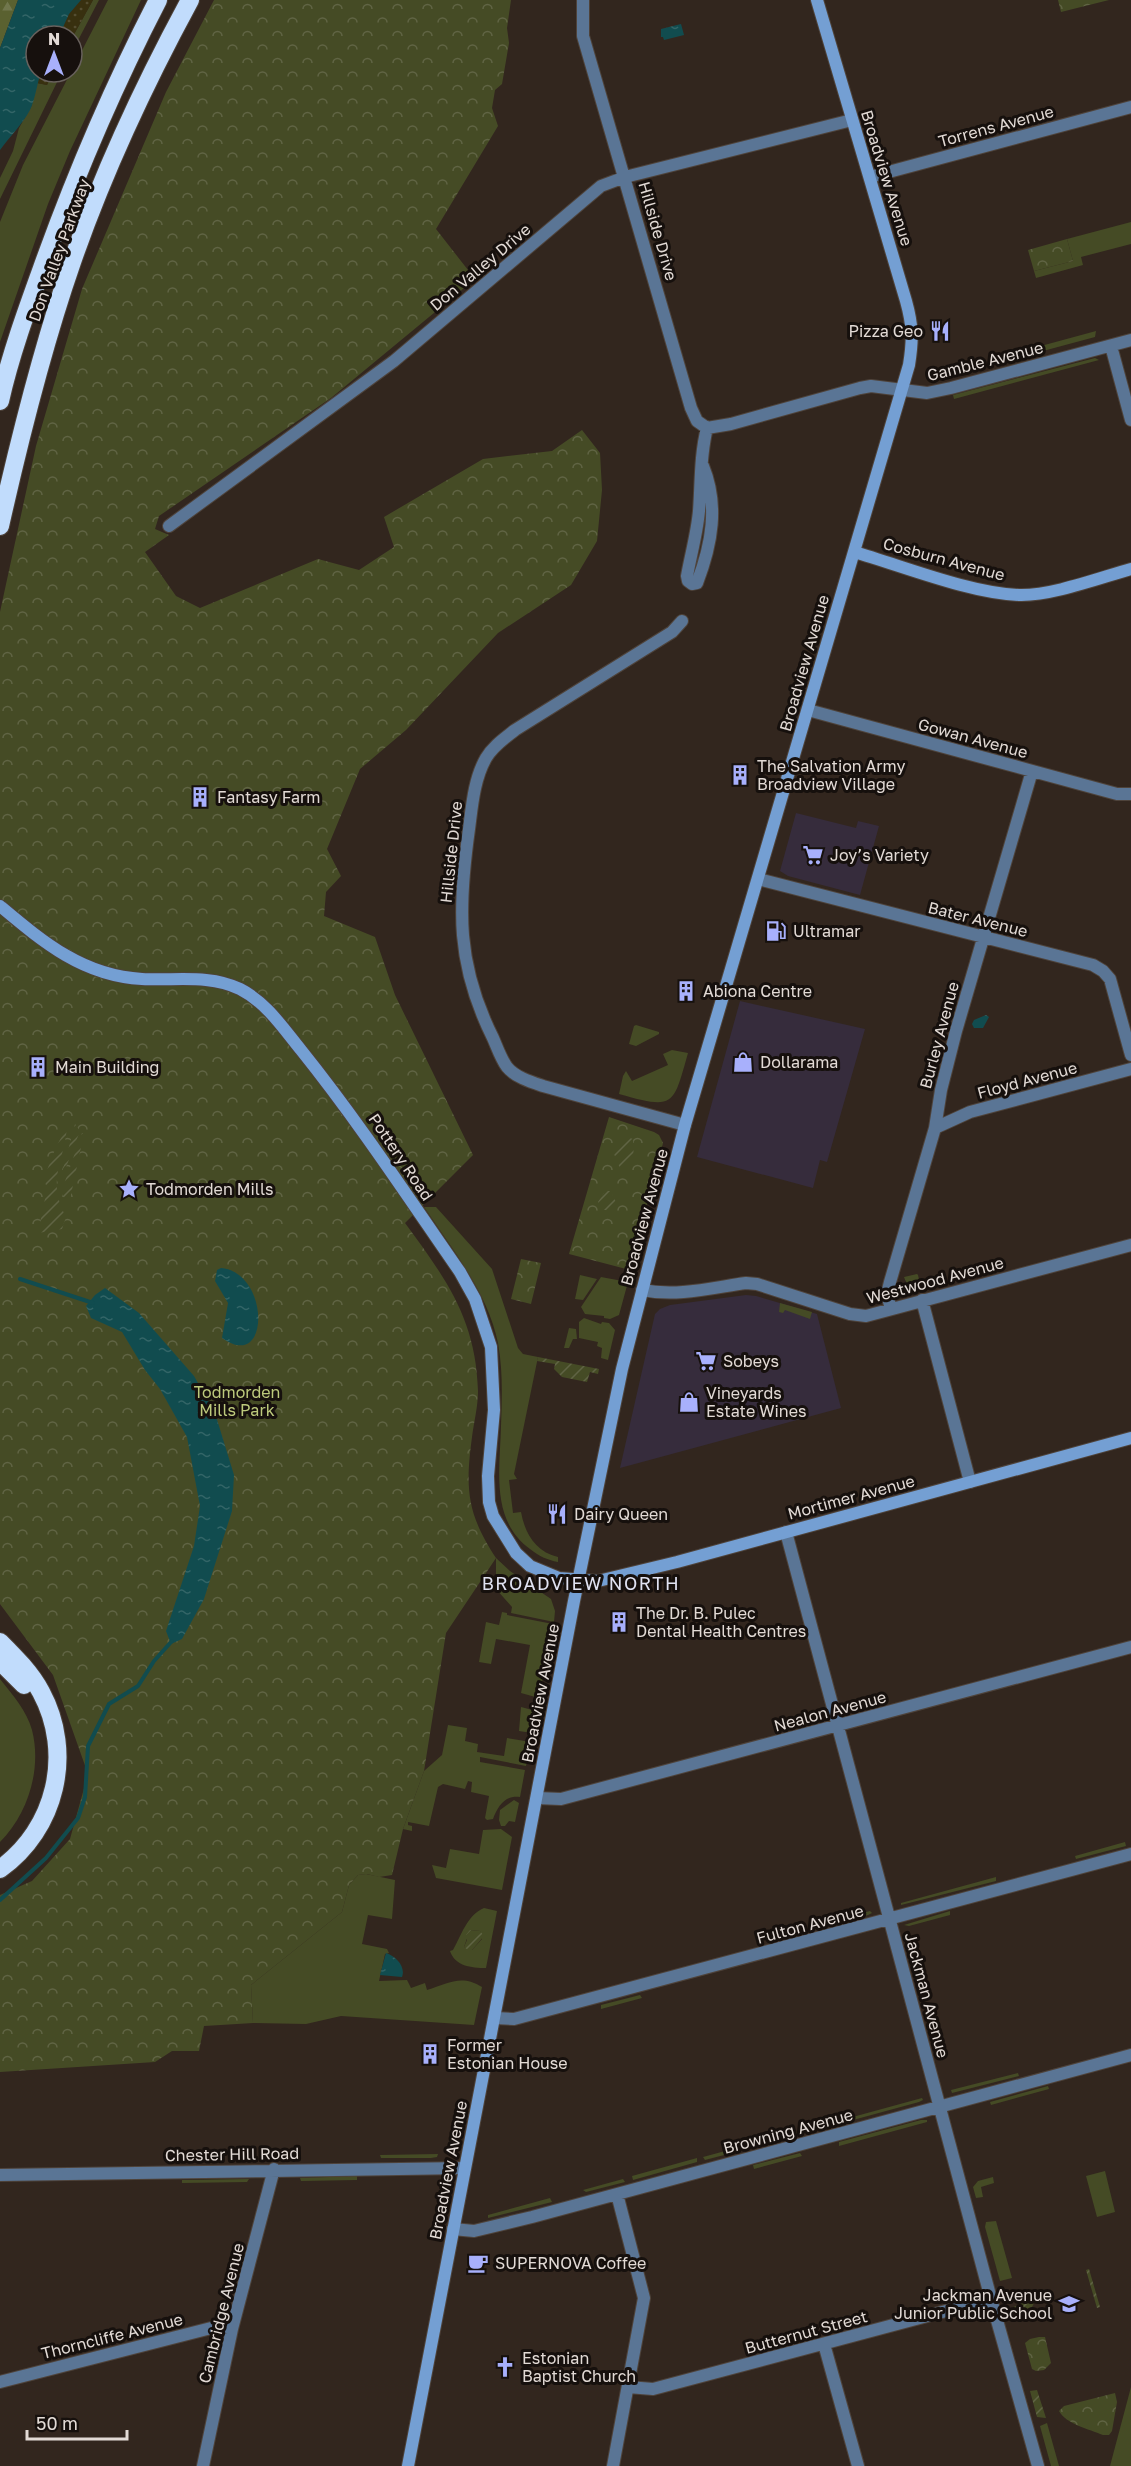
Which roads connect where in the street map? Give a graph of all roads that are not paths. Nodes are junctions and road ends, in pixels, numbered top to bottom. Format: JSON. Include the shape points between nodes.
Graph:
{"nodes":[{"id":1,"x":158,"y":0,"type":"edge"},
{"id":2,"x":190,"y":0,"type":"edge"},
{"id":3,"x":583,"y":0,"type":"edge"},
{"id":4,"x":817,"y":0,"type":"edge"},
{"id":5,"x":1131,"y":107,"type":"edge"},
{"id":6,"x":852,"y":120,"type":"junction"},
{"id":7,"x":625,"y":177,"type":"junction"},
{"id":8,"x":870,"y":177,"type":"junction"},
{"id":9,"x":1131,"y":340,"type":"edge"},
{"id":10,"x":1111,"y":346,"type":"junction"},
{"id":11,"x":901,"y":390,"type":"junction"},
{"id":12,"x":0,"y":401,"type":"edge"},
{"id":13,"x":1131,"y":420,"type":"edge"},
{"id":14,"x":707,"y":428,"type":"junction"},
{"id":15,"x":703,"y":466,"type":"junction"},
{"id":16,"x":0,"y":526,"type":"edge"},
{"id":17,"x":169,"y":526,"type":"dead end"},
{"id":18,"x":854,"y":552,"type":"junction"},
{"id":19,"x":1131,"y":569,"type":"edge"},
{"id":20,"x":682,"y":621,"type":"dead end"},
{"id":21,"x":808,"y":710,"type":"junction"},
{"id":22,"x":1032,"y":771,"type":"junction"},
{"id":23,"x":1131,"y":794,"type":"edge"},
{"id":24,"x":758,"y":879,"type":"junction"},
{"id":25,"x":0,"y":906,"type":"edge"},
{"id":26,"x":984,"y":937,"type":"junction"},
{"id":27,"x":1131,"y":1055,"type":"edge"},
{"id":28,"x":1131,"y":1069,"type":"edge"},
{"id":29,"x":685,"y":1125,"type":"junction"},
{"id":30,"x":934,"y":1128,"type":"junction"},
{"id":31,"x":1131,"y":1245,"type":"edge"},
{"id":32,"x":642,"y":1290,"type":"junction"},
{"id":33,"x":922,"y":1300,"type":"junction"},
{"id":34,"x":891,"y":1309,"type":"junction"},
{"id":35,"x":1131,"y":1438,"type":"edge"},
{"id":36,"x":970,"y":1482,"type":"junction"},
{"id":37,"x":786,"y":1532,"type":"junction"},
{"id":38,"x":579,"y":1580,"type":"junction"},
{"id":39,"x":0,"y":1641,"type":"edge"},
{"id":40,"x":1131,"y":1647,"type":"edge"},
{"id":41,"x":0,"y":1660,"type":"edge"},
{"id":42,"x":837,"y":1726,"type":"junction"},
{"id":43,"x":537,"y":1798,"type":"junction"},
{"id":44,"x":1131,"y":1854,"type":"edge"},
{"id":45,"x":0,"y":1855,"type":"edge"},
{"id":46,"x":0,"y":1869,"type":"edge"},
{"id":47,"x":890,"y":1920,"type":"junction"},
{"id":48,"x":495,"y":2018,"type":"junction"},
{"id":49,"x":1130,"y":2059,"type":"edge"},
{"id":50,"x":940,"y":2107,"type":"junction"},
{"id":51,"x":465,"y":2168,"type":"junction"},
{"id":52,"x":274,"y":2169,"type":"junction"},
{"id":53,"x":0,"y":2175,"type":"edge"},
{"id":54,"x":617,"y":2194,"type":"junction"},
{"id":55,"x":453,"y":2229,"type":"junction"},
{"id":56,"x":991,"y":2299,"type":"junction"},
{"id":57,"x":232,"y":2329,"type":"junction"},
{"id":58,"x":824,"y":2344,"type":"junction"},
{"id":59,"x":0,"y":2382,"type":"edge"},
{"id":60,"x":628,"y":2387,"type":"junction"},
{"id":61,"x":203,"y":2466,"type":"edge"},
{"id":62,"x":408,"y":2466,"type":"edge"},
{"id":63,"x":613,"y":2466,"type":"edge"},
{"id":64,"x":858,"y":2466,"type":"edge"},
{"id":65,"x":1038,"y":2466,"type":"edge"}],
"edges":[{"from":1,"to":12,"type":"highway","name":"Don Valley Parkway","via":[[122,69],[68,197],[30,301]]},
{"from":2,"to":16,"type":"highway","name":"Don Valley Parkway","via":[[156,64],[73,261],[38,370]]},
{"from":3,"to":7,"type":"street","name":"Hillside Drive","via":[[583,36]]},
{"from":4,"to":6,"type":"main road","name":"Broadview Avenue"},
{"from":5,"to":8,"type":"street","name":"Torrens Avenue"},
{"from":6,"to":7,"type":"street","name":"Don Valley Drive"},
{"from":6,"to":8,"type":"main road","name":"Broadview Avenue"},
{"from":7,"to":14,"type":"street","name":"Hillside Drive","via":[[691,408],[696,421]]},
{"from":7,"to":17,"type":"street","name":"Don Valley Drive","via":[[601,186],[394,362]]},
{"from":8,"to":11,"type":"main road","name":"Broadview Avenue","via":[[912,326],[910,357]]},
{"from":9,"to":10,"type":"street","name":"Gamble Avenue"},
{"from":10,"to":11,"type":"street","name":"Gamble Avenue","via":[[951,388],[927,393]]},
{"from":10,"to":13,"type":"street"},
{"from":11,"to":14,"type":"street","name":"Gamble Avenue","via":[[860,388]]},
{"from":11,"to":18,"type":"main road","name":"Broadview Avenue"},
{"from":14,"to":15,"type":"street"},
{"from":15,"to":15,"type":"street","via":[[696,536],[687,576],[692,584],[698,583],[711,539],[711,485]]},
{"from":18,"to":19,"type":"main road","name":"Cosburn Avenue","via":[[980,589],[1020,595]]},
{"from":18,"to":21,"type":"main road","name":"Broadview Avenue"},
{"from":20,"to":29,"type":"street","name":"Hillside Drive","via":[[672,632],[515,730],[486,758],[473,798],[461,926],[466,960],[484,1022],[507,1067],[543,1086]]},
{"from":21,"to":22,"type":"street","name":"Gowan Avenue"},
{"from":21,"to":24,"type":"main road","name":"Broadview Avenue"},
{"from":22,"to":23,"type":"street","name":"Gowan Avenue","via":[[1117,794]]},
{"from":22,"to":26,"type":"street","name":"Burley Avenue"},
{"from":24,"to":26,"type":"street","name":"Bater Avenue"},
{"from":24,"to":29,"type":"main road","name":"Broadview Avenue"},
{"from":25,"to":38,"type":"main road","name":"Pottery Road","via":[[54,950],[78,964],[131,978],[221,982],[243,991],[270,1013],[354,1118],[475,1299],[494,1366],[489,1502],[507,1542],[530,1566],[559,1578]]},
{"from":26,"to":27,"type":"street","name":"Bater Avenue","via":[[1094,965],[1103,971],[1113,989]]},
{"from":26,"to":30,"type":"street","name":"Burley Avenue","via":[[940,1090]]},
{"from":28,"to":30,"type":"street","name":"Floyd Avenue","via":[[970,1112]]},
{"from":29,"to":32,"type":"main road","name":"Broadview Avenue"},
{"from":30,"to":34,"type":"street","name":"Burley Avenue","via":[[887,1294]]},
{"from":31,"to":33,"type":"street","name":"Westwood Avenue"},
{"from":32,"to":34,"type":"street","name":"Westwood Avenue","via":[[676,1293],[746,1283],[859,1316]]},
{"from":32,"to":38,"type":"main road","name":"Broadview Avenue","via":[[608,1432]]},
{"from":33,"to":34,"type":"street","name":"Westwood Avenue"},
{"from":33,"to":36,"type":"street"},
{"from":35,"to":36,"type":"main road","name":"Mortimer Avenue"},
{"from":36,"to":37,"type":"main road","name":"Mortimer Avenue"},
{"from":37,"to":38,"type":"main road","name":"Mortimer Avenue","via":[[598,1581]]},
{"from":37,"to":42,"type":"street","name":"Jackman Avenue"},
{"from":38,"to":43,"type":"main road","name":"Broadview Avenue"},
{"from":39,"to":46,"type":"highway","via":[[42,1695],[56,1735],[58,1758],[54,1791],[40,1825],[18,1855]]},
{"from":40,"to":42,"type":"street","name":"Nealon Avenue"},
{"from":41,"to":45,"type":"highway","via":[[32,1698],[46,1748],[44,1781],[37,1804],[19,1836]]},
{"from":42,"to":43,"type":"street","name":"Nealon Avenue","via":[[561,1799]]},
{"from":42,"to":47,"type":"street","name":"Jackman Avenue"},
{"from":43,"to":48,"type":"main road","name":"Broadview Avenue"},
{"from":44,"to":47,"type":"street","name":"Fulton Avenue"},
{"from":47,"to":48,"type":"street","name":"Fulton Avenue","via":[[514,2019]]},
{"from":47,"to":50,"type":"street","name":"Jackman Avenue"},
{"from":48,"to":51,"type":"main road","name":"Broadview Avenue"},
{"from":49,"to":50,"type":"street","name":"Browning Avenue"},
{"from":50,"to":54,"type":"street","name":"Browning Avenue"},
{"from":50,"to":56,"type":"street","name":"Jackman Avenue"},
{"from":51,"to":52,"type":"street","name":"Chester Hill Road"},
{"from":51,"to":55,"type":"main road","name":"Broadview Avenue"},
{"from":52,"to":53,"type":"street","name":"Chester Hill Road"},
{"from":52,"to":57,"type":"street","name":"Cambridge Avenue"},
{"from":54,"to":55,"type":"street","name":"Browning Avenue","via":[[474,2231]]},
{"from":54,"to":60,"type":"street","via":[[644,2298]]},
{"from":55,"to":62,"type":"main road","name":"Broadview Avenue"},
{"from":56,"to":58,"type":"street","name":"Butternut Street"},
{"from":56,"to":65,"type":"street","name":"Jackman Avenue"},
{"from":57,"to":59,"type":"street","name":"Thorncliffe Avenue","via":[[219,2326]]},
{"from":57,"to":61,"type":"street","name":"Cambridge Avenue"},
{"from":58,"to":60,"type":"street","name":"Butternut Street","via":[[653,2389]]},
{"from":58,"to":64,"type":"street"},
{"from":60,"to":63,"type":"street"}]}
